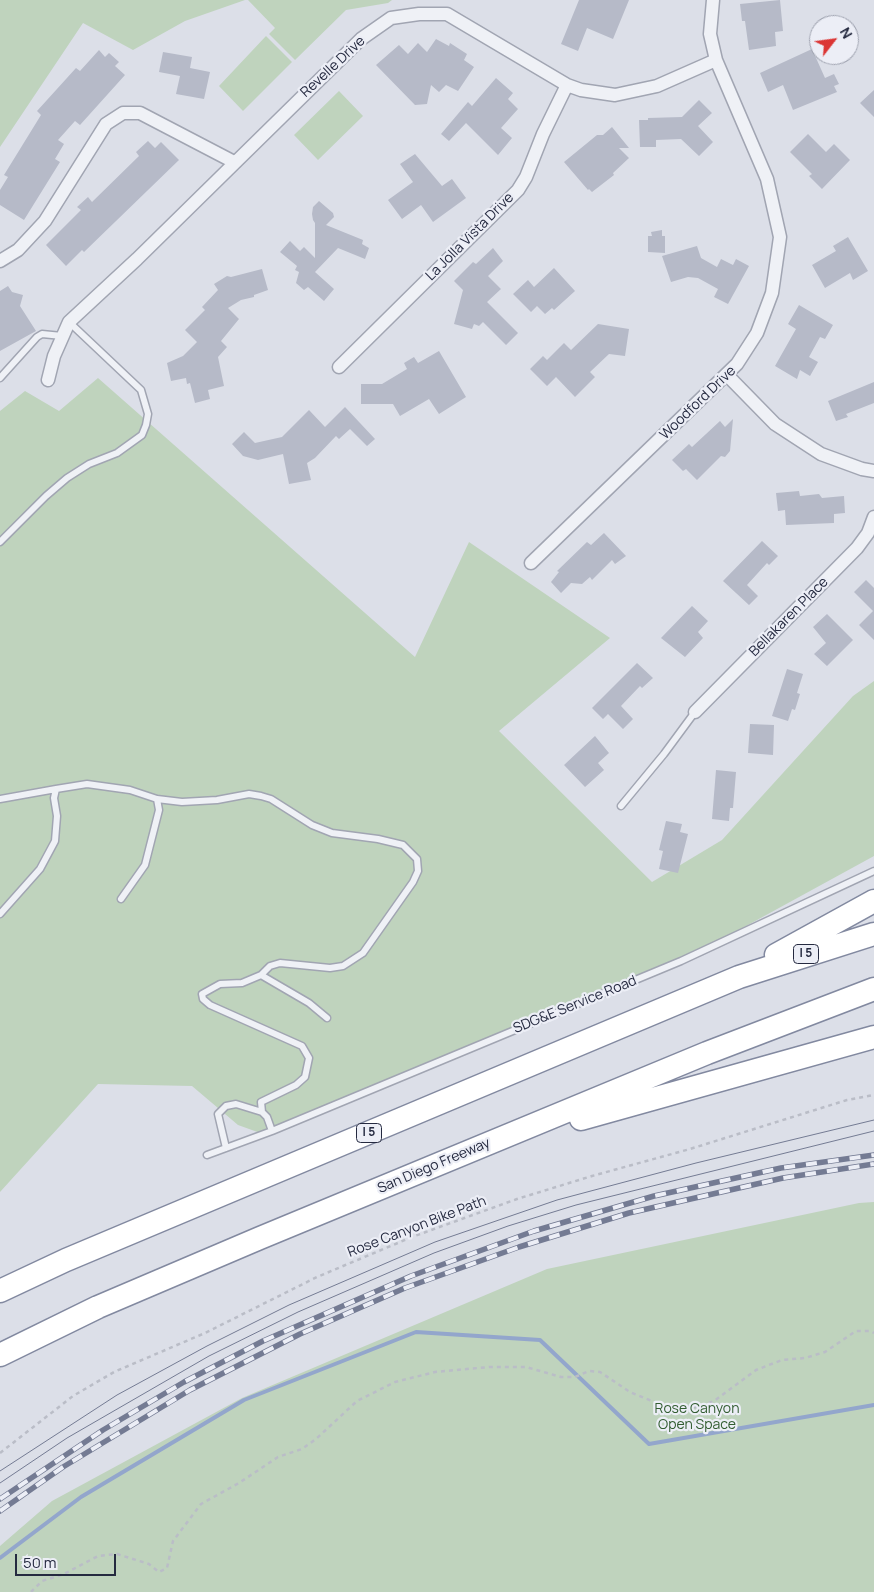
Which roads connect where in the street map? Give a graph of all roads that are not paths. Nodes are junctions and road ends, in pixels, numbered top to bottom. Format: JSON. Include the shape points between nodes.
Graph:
{"nodes":[{"id":1,"x":713,"y":0,"type":"edge"},
{"id":2,"x":716,"y":60,"type":"junction"},
{"id":3,"x":567,"y":85,"type":"junction"},
{"id":4,"x":234,"y":162,"type":"junction"},
{"id":5,"x":0,"y":261,"type":"edge"},
{"id":6,"x":69,"y":322,"type":"junction"},
{"id":7,"x":62,"y":336,"type":"junction"},
{"id":8,"x":339,"y":367,"type":"dead end"},
{"id":9,"x":727,"y":375,"type":"junction"},
{"id":10,"x":0,"y":378,"type":"edge"},
{"id":11,"x":48,"y":380,"type":"dead end"},
{"id":12,"x":874,"y":471,"type":"edge"},
{"id":13,"x":874,"y":517,"type":"edge"},
{"id":14,"x":0,"y":542,"type":"edge"},
{"id":15,"x":531,"y":563,"type":"dead end"},
{"id":16,"x":695,"y":712,"type":"joint"},
{"id":17,"x":56,"y":789,"type":"junction"},
{"id":18,"x":0,"y":799,"type":"edge"},
{"id":19,"x":157,"y":799,"type":"junction"},
{"id":20,"x":621,"y":806,"type":"dead end"},
{"id":21,"x":874,"y":872,"type":"edge"},
{"id":22,"x":121,"y":899,"type":"dead end"},
{"id":23,"x":874,"y":901,"type":"edge"},
{"id":24,"x":0,"y":914,"type":"edge"},
{"id":25,"x":874,"y":934,"type":"edge"},
{"id":26,"x":260,"y":975,"type":"junction"},
{"id":27,"x":739,"y":977,"type":"junction"},
{"id":28,"x":874,"y":989,"type":"edge"},
{"id":29,"x":327,"y":1018,"type":"dead end"},
{"id":30,"x":874,"y":1036,"type":"edge"},
{"id":31,"x":262,"y":1112,"type":"junction"},
{"id":32,"x":272,"y":1131,"type":"junction"},
{"id":33,"x":226,"y":1148,"type":"junction"},
{"id":34,"x":207,"y":1155,"type":"dead end"},
{"id":35,"x":346,"y":1202,"type":"junction"},
{"id":36,"x":0,"y":1291,"type":"edge"},
{"id":37,"x":0,"y":1355,"type":"edge"}],
"edges":[{"from":1,"to":2,"type":"street","name":"Woodford Drive","via":[[710,34]]},
{"from":2,"to":3,"type":"street","name":"Revelle Drive","via":[[656,86],[615,95]]},
{"from":2,"to":9,"type":"street","name":"Woodford Drive","via":[[767,179],[780,237],[772,293],[760,325]]},
{"from":3,"to":4,"type":"street","name":"Revelle Drive","via":[[447,14],[391,18],[361,39]]},
{"from":3,"to":8,"type":"street","name":"La Jolla Vista Drive","via":[[518,190]]},
{"from":4,"to":5,"type":"street","via":[[140,113],[124,113],[106,124],[45,221],[18,250]]},
{"from":4,"to":6,"type":"street","name":"Revelle Drive"},
{"from":6,"to":7,"type":"street","name":"Revelle Drive"},
{"from":6,"to":14,"type":"lane","via":[[141,390],[148,414],[146,425],[142,435],[117,453],[89,464],[67,478]]},
{"from":7,"to":10,"type":"lane","via":[[42,334],[37,337]]},
{"from":7,"to":11,"type":"street","name":"Revelle Drive"},
{"from":9,"to":12,"type":"street","via":[[775,424],[822,454]]},
{"from":9,"to":15,"type":"street","name":"Woodford Drive"},
{"from":13,"to":16,"type":"street","name":"Bellakaren Place","via":[[857,548]]},
{"from":16,"to":20,"type":"lane"},
{"from":17,"to":18,"type":"lane"},
{"from":17,"to":19,"type":"lane","via":[[86,784],[130,790]]},
{"from":17,"to":24,"type":"lane","via":[[55,841],[40,869]]},
{"from":19,"to":22,"type":"lane","via":[[159,810],[145,865]]},
{"from":19,"to":26,"type":"lane","via":[[182,802],[249,794],[271,798],[312,825],[332,833],[403,845],[417,859],[418,871],[413,882],[363,953],[342,966],[330,968],[280,963],[270,966]]},
{"from":21,"to":32,"type":"lane","name":"SDG&E Service Road","via":[[681,962]]},
{"from":23,"to":27,"type":"highway"},
{"from":25,"to":27,"type":"highway","number":"I 5"},
{"from":26,"to":29,"type":"lane","via":[[309,1003]]},
{"from":26,"to":31,"type":"lane","via":[[242,983],[220,984],[202,994],[210,1005],[302,1046],[309,1058],[305,1077],[296,1085],[261,1102]]},
{"from":27,"to":36,"type":"highway","number":"I 5","via":[[66,1260]]},
{"from":28,"to":35,"type":"highway","name":"San Diego Freeway","via":[[706,1053]]},
{"from":30,"to":35,"type":"highway","via":[[590,1116]]},
{"from":31,"to":32,"type":"lane"},
{"from":31,"to":33,"type":"lane","via":[[236,1104],[226,1106],[218,1114]]},
{"from":32,"to":33,"type":"lane","name":"SDG&E Service Road"},
{"from":33,"to":34,"type":"lane","name":"SDG&E Service Road"},
{"from":35,"to":37,"type":"highway","name":"San Diego Freeway","via":[[98,1306]]}]}
